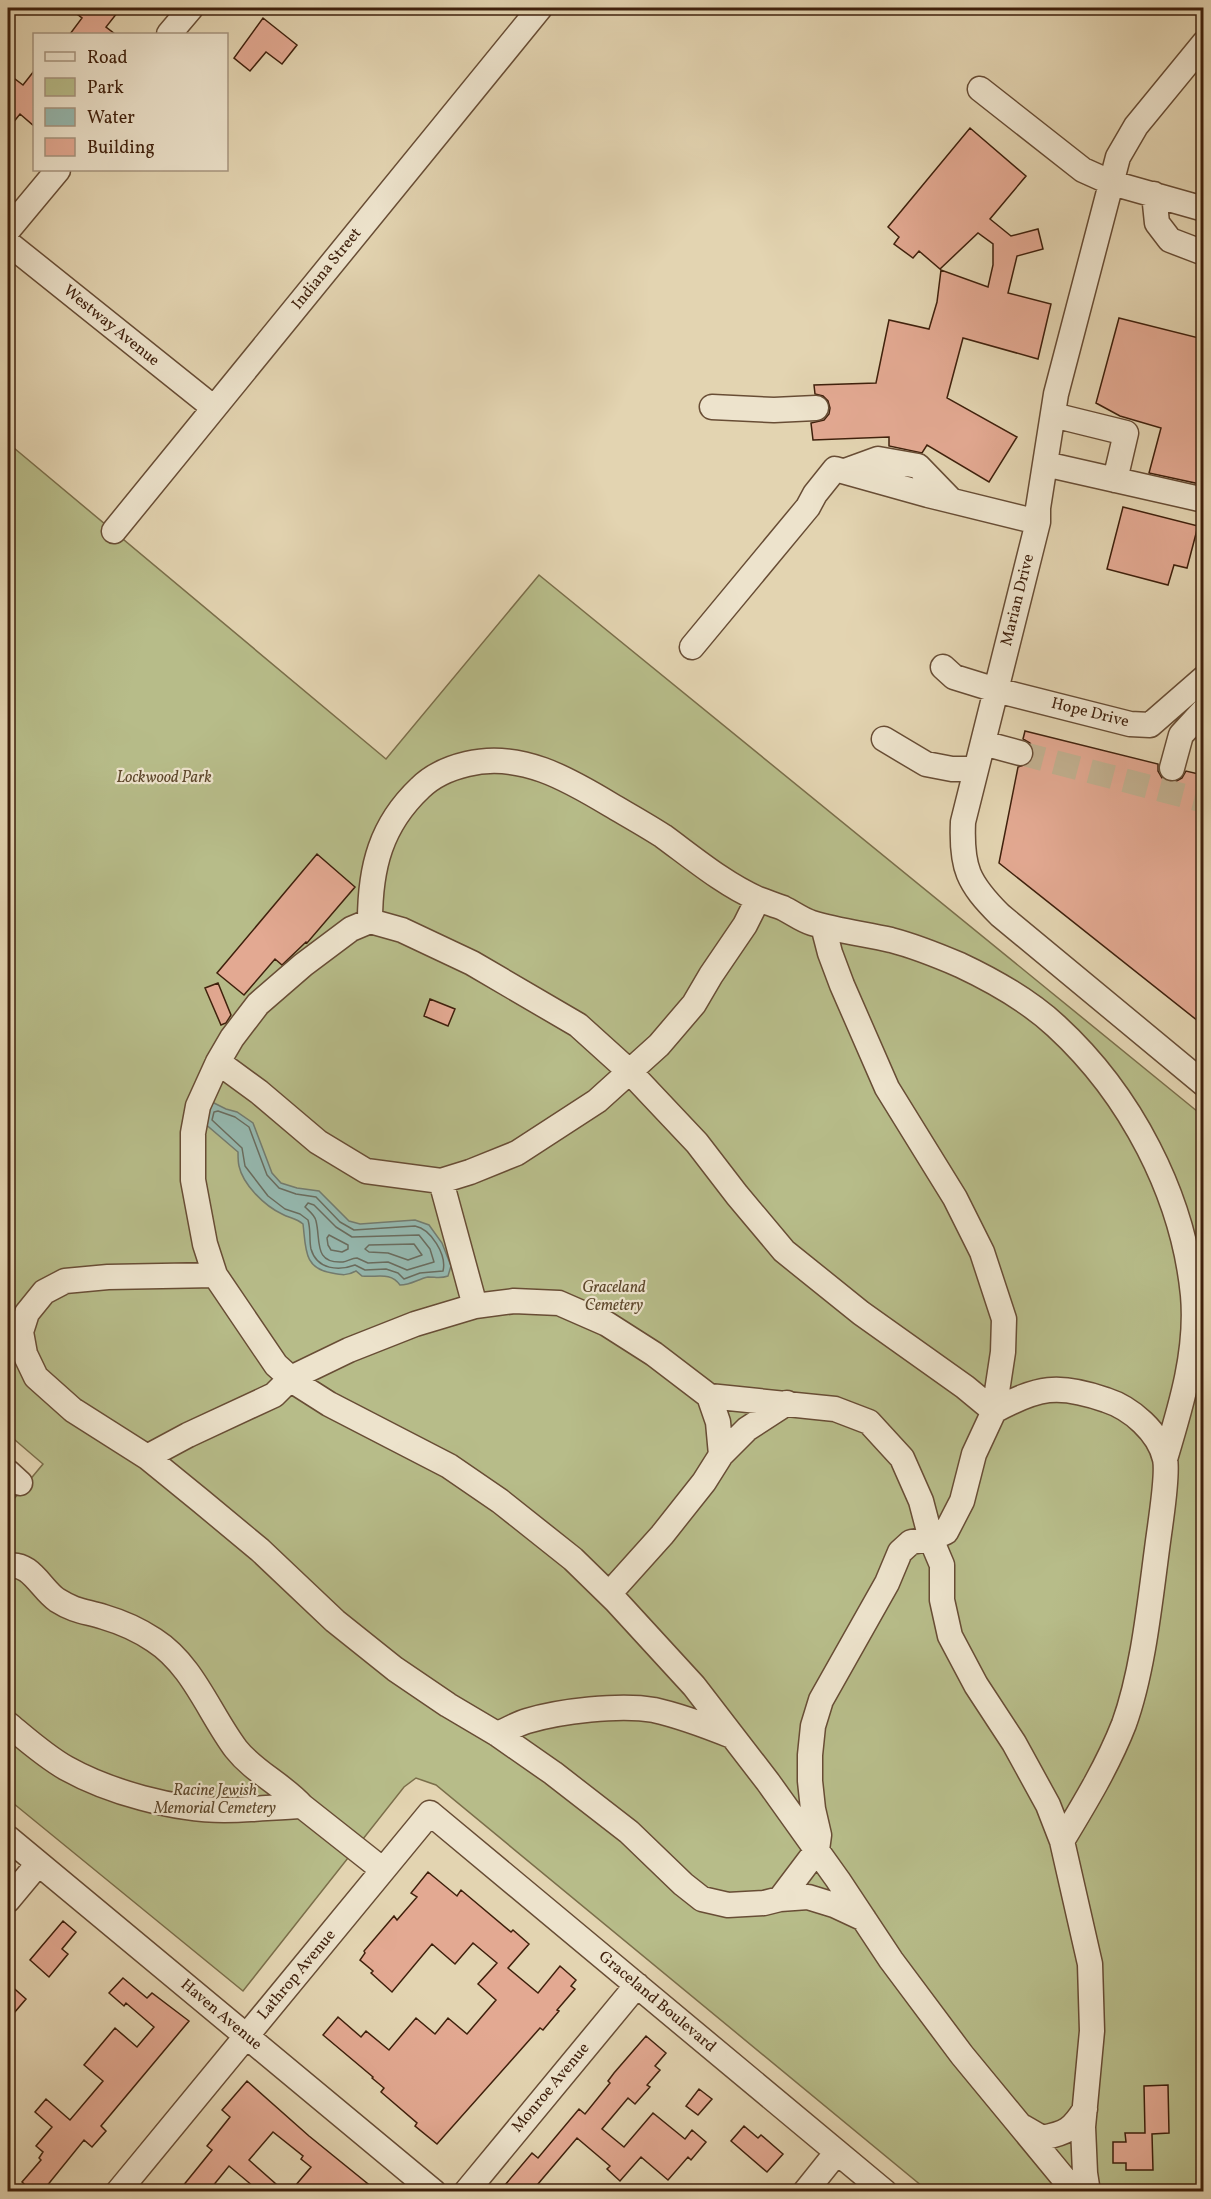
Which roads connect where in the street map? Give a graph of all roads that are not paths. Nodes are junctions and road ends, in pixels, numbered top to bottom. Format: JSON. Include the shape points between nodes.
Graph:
{"nodes":[{"id":1,"x":191,"y":8,"type":"edge"},
{"id":2,"x":540,"y":8,"type":"edge"},
{"id":3,"x":170,"y":33,"type":"edge"},
{"id":4,"x":1203,"y":43,"type":"edge"},
{"id":5,"x":980,"y":89,"type":"dead end"},
{"id":6,"x":57,"y":171,"type":"edge"},
{"id":7,"x":1112,"y":183,"type":"junction"},
{"id":8,"x":1154,"y":194,"type":"junction"},
{"id":9,"x":1203,"y":209,"type":"edge"},
{"id":10,"x":8,"y":230,"type":"edge"},
{"id":11,"x":8,"y":243,"type":"edge"},
{"id":12,"x":1203,"y":253,"type":"edge"},
{"id":13,"x":712,"y":407,"type":"dead end"},
{"id":14,"x":214,"y":408,"type":"junction"},
{"id":15,"x":816,"y":408,"type":"dead end"},
{"id":16,"x":1053,"y":415,"type":"junction"},
{"id":17,"x":1046,"y":464,"type":"junction"},
{"id":18,"x":1115,"y":480,"type":"junction"},
{"id":19,"x":1203,"y":500,"type":"edge"},
{"id":20,"x":1038,"y":522,"type":"junction"},
{"id":21,"x":114,"y":531,"type":"dead end"},
{"id":22,"x":692,"y":647,"type":"dead end"},
{"id":23,"x":943,"y":667,"type":"dead end"},
{"id":24,"x":1203,"y":678,"type":"edge"},
{"id":25,"x":996,"y":690,"type":"junction"},
{"id":26,"x":1203,"y":710,"type":"edge"},
{"id":27,"x":1150,"y":725,"type":"junction"},
{"id":28,"x":884,"y":739,"type":"dead end"},
{"id":29,"x":1192,"y":739,"type":"edge"},
{"id":30,"x":982,"y":743,"type":"junction"},
{"id":31,"x":1020,"y":753,"type":"tunnel mouth"},
{"id":32,"x":1172,"y":768,"type":"dead end"},
{"id":33,"x":976,"y":769,"type":"junction"},
{"id":34,"x":758,"y":899,"type":"junction"},
{"id":35,"x":370,"y":921,"type":"junction"},
{"id":36,"x":823,"y":926,"type":"junction"},
{"id":37,"x":218,"y":1062,"type":"junction"},
{"id":38,"x":630,"y":1072,"type":"junction"},
{"id":39,"x":1203,"y":1084,"type":"edge"},
{"id":40,"x":441,"y":1181,"type":"junction"},
{"id":41,"x":215,"y":1275,"type":"junction"},
{"id":42,"x":475,"y":1306,"type":"junction"},
{"id":43,"x":291,"y":1378,"type":"junction"},
{"id":44,"x":709,"y":1396,"type":"junction"},
{"id":45,"x":787,"y":1403,"type":"junction"},
{"id":46,"x":994,"y":1411,"type":"junction"},
{"id":47,"x":721,"y":1455,"type":"junction"},
{"id":48,"x":147,"y":1457,"type":"junction"},
{"id":49,"x":1165,"y":1459,"type":"junction"},
{"id":50,"x":931,"y":1539,"type":"junction"},
{"id":51,"x":8,"y":1566,"type":"edge"},
{"id":52,"x":609,"y":1594,"type":"junction"},
{"id":53,"x":8,"y":1724,"type":"edge"},
{"id":54,"x":497,"y":1734,"type":"junction"},
{"id":55,"x":733,"y":1736,"type":"junction"},
{"id":56,"x":302,"y":1806,"type":"junction"},
{"id":57,"x":430,"y":1814,"type":"joint"},
{"id":58,"x":8,"y":1839,"type":"edge"},
{"id":59,"x":1062,"y":1841,"type":"junction"},
{"id":60,"x":817,"y":1850,"type":"junction"},
{"id":61,"x":38,"y":1864,"type":"junction"},
{"id":62,"x":383,"y":1870,"type":"junction"},
{"id":63,"x":780,"y":1899,"type":"junction"},
{"id":64,"x":8,"y":1900,"type":"edge"},
{"id":65,"x":864,"y":1919,"type":"junction"},
{"id":66,"x":637,"y":1985,"type":"junction"},
{"id":67,"x":246,"y":2036,"type":"junction"},
{"id":68,"x":1085,"y":2109,"type":"junction"},
{"id":69,"x":1023,"y":2127,"type":"junction"},
{"id":70,"x":837,"y":2152,"type":"junction"},
{"id":71,"x":118,"y":2192,"type":"edge"},
{"id":72,"x":434,"y":2192,"type":"edge"},
{"id":73,"x":466,"y":2192,"type":"edge"},
{"id":74,"x":805,"y":2192,"type":"edge"},
{"id":75,"x":885,"y":2192,"type":"edge"},
{"id":76,"x":1075,"y":2192,"type":"edge"},
{"id":77,"x":1088,"y":2192,"type":"edge"}],
"edges":[{"from":1,"to":3,"type":"street"},
{"from":2,"to":14,"type":"street","name":"Indiana Street"},
{"from":4,"to":7,"type":"street","name":"Marian Drive","via":[[1125,141]]},
{"from":5,"to":7,"type":"street","via":[[1083,170]]},
{"from":6,"to":10,"type":"street"},
{"from":7,"to":8,"type":"street"},
{"from":7,"to":16,"type":"street","name":"Marian Drive"},
{"from":8,"to":9,"type":"street"},
{"from":8,"to":12,"type":"street","via":[[1157,223],[1170,240]]},
{"from":11,"to":14,"type":"street","name":"Westway Avenue"},
{"from":13,"to":15,"type":"street"},
{"from":14,"to":21,"type":"street","name":"Indiana Street"},
{"from":16,"to":17,"type":"street","name":"Marian Drive"},
{"from":16,"to":18,"type":"street","via":[[1126,433]]},
{"from":17,"to":18,"type":"street"},
{"from":17,"to":20,"type":"street","name":"Marian Drive"},
{"from":18,"to":19,"type":"street"},
{"from":20,"to":22,"type":"street","via":[[835,469]]},
{"from":20,"to":25,"type":"street","name":"Marian Drive"},
{"from":23,"to":25,"type":"street","name":"Hope Drive","via":[[954,677]]},
{"from":24,"to":27,"type":"street","name":"Hope Drive"},
{"from":25,"to":27,"type":"street","name":"Hope Drive","via":[[1131,724]]},
{"from":25,"to":30,"type":"street","name":"Marian Drive"},
{"from":26,"to":29,"type":"street"},
{"from":27,"to":29,"type":"street"},
{"from":28,"to":33,"type":"street","via":[[926,764]]},
{"from":29,"to":32,"type":"street"},
{"from":30,"to":31,"type":"street"},
{"from":30,"to":33,"type":"street","name":"Marian Drive"},
{"from":33,"to":39,"type":"street","name":"Marian Drive","via":[[963,822],[962,850],[980,895]]},
{"from":34,"to":35,"type":"street","via":[[567,779],[511,762],[481,761],[429,779],[403,804],[386,831],[375,863]]},
{"from":34,"to":36,"type":"street"},
{"from":34,"to":38,"type":"street","via":[[694,1004]]},
{"from":35,"to":37,"type":"street","via":[[351,929],[258,1004]]},
{"from":35,"to":38,"type":"street","via":[[402,930],[513,986],[578,1025]]},
{"from":36,"to":46,"type":"street","via":[[842,985],[887,1088],[955,1198],[982,1252],[1004,1319]]},
{"from":36,"to":49,"type":"street","via":[[896,941],[1003,987],[1055,1025],[1120,1097],[1170,1200],[1193,1296],[1191,1360]]},
{"from":37,"to":40,"type":"street","via":[[333,1153],[366,1172]]},
{"from":37,"to":41,"type":"street","via":[[198,1106],[193,1133],[193,1180],[204,1244]]},
{"from":38,"to":40,"type":"street","via":[[597,1101],[517,1153]]},
{"from":38,"to":46,"type":"street","via":[[698,1143],[784,1251]]},
{"from":40,"to":42,"type":"street"},
{"from":41,"to":43,"type":"street","via":[[276,1365]]},
{"from":41,"to":48,"type":"street","via":[[65,1281],[44,1292],[27,1313],[21,1332],[24,1354],[36,1377],[73,1410]]},
{"from":42,"to":43,"type":"street","via":[[415,1324]]},
{"from":42,"to":44,"type":"street","via":[[514,1301],[560,1303],[607,1324]]},
{"from":43,"to":48,"type":"street","via":[[274,1395]]},
{"from":43,"to":52,"type":"street","via":[[329,1404],[449,1466],[573,1559]]},
{"from":44,"to":45,"type":"street"},
{"from":44,"to":47,"type":"street","via":[[718,1422]]},
{"from":45,"to":47,"type":"street","via":[[747,1429]]},
{"from":45,"to":50,"type":"street","via":[[835,1409],[869,1422],[902,1458],[921,1501]]},
{"from":46,"to":49,"type":"street","via":[[1022,1395],[1052,1389],[1086,1393],[1120,1404],[1150,1429]]},
{"from":46,"to":50,"type":"street","via":[[974,1454],[962,1501],[946,1532]]},
{"from":47,"to":52,"type":"street","via":[[662,1535]]},
{"from":48,"to":54,"type":"street","via":[[261,1550],[335,1621],[395,1669]]},
{"from":49,"to":59,"type":"street","via":[[1138,1674],[1124,1724],[1099,1779]]},
{"from":50,"to":59,"type":"street","via":[[942,1564],[942,1600],[950,1636],[1048,1805]]},
{"from":50,"to":60,"type":"street","via":[[911,1542],[900,1552],[821,1700],[810,1755],[813,1809],[819,1834]]},
{"from":51,"to":56,"type":"street","via":[[15,1564],[27,1569],[55,1599],[75,1611],[104,1617],[156,1641],[189,1675],[236,1749]]},
{"from":52,"to":55,"type":"street","via":[[694,1686]]},
{"from":53,"to":56,"type":"street","via":[[66,1767],[99,1784],[148,1799],[223,1810]]},
{"from":54,"to":55,"type":"street","via":[[526,1721],[569,1712],[623,1708],[652,1710]]},
{"from":54,"to":63,"type":"street","via":[[629,1832],[702,1899],[728,1905]]},
{"from":55,"to":60,"type":"street"},
{"from":56,"to":62,"type":"street"},
{"from":57,"to":62,"type":"street","name":"Lathrop Avenue"},
{"from":57,"to":66,"type":"street","name":"Graceland Boulevard"},
{"from":58,"to":61,"type":"street","name":"Haven Avenue"},
{"from":59,"to":68,"type":"street","via":[[1090,1964],[1092,2031]]},
{"from":60,"to":63,"type":"street"},
{"from":60,"to":65,"type":"street"},
{"from":61,"to":64,"type":"street"},
{"from":61,"to":67,"type":"street","name":"Haven Avenue"},
{"from":62,"to":67,"type":"street","name":"Lathrop Avenue"},
{"from":63,"to":65,"type":"street","via":[[808,1897]]},
{"from":65,"to":69,"type":"street","via":[[962,2055]]},
{"from":66,"to":70,"type":"street","name":"Graceland Boulevard"},
{"from":66,"to":73,"type":"street","name":"Monroe Avenue"},
{"from":67,"to":71,"type":"street","name":"Lathrop Avenue"},
{"from":67,"to":72,"type":"street","name":"Haven Avenue"},
{"from":68,"to":69,"type":"street","via":[[1075,2126],[1059,2134],[1042,2138]]},
{"from":68,"to":77,"type":"street","via":[[1083,2139]]},
{"from":69,"to":76,"type":"street"},
{"from":70,"to":74,"type":"street"},
{"from":70,"to":75,"type":"street","name":"Graceland Boulevard"}]}
